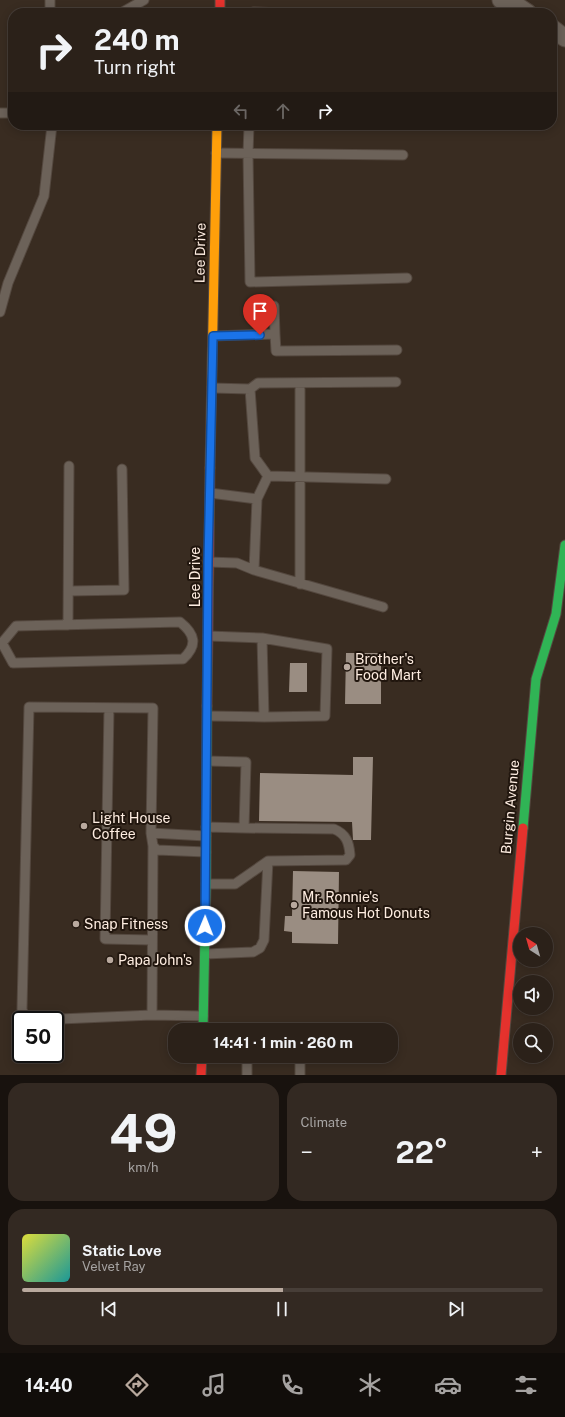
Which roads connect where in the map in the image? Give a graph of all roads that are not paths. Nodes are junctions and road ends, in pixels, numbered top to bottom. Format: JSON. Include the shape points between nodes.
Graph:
{"nodes":[{"id":1,"x":144,"y":0,"type":"edge"},
{"id":2,"x":500,"y":0,"type":"edge"},
{"id":3,"x":130,"y":8,"type":"edge"},
{"id":4,"x":520,"y":8,"type":"edge"},
{"id":5,"x":557,"y":32,"type":"edge"},
{"id":6,"x":565,"y":38,"type":"edge"},
{"id":7,"x":51,"y":130,"type":"edge"},
{"id":8,"x":217,"y":130,"type":"edge"},
{"id":9,"x":249,"y":130,"type":"edge"},
{"id":10,"x":216,"y":153,"type":"junction"},
{"id":11,"x":248,"y":154,"type":"junction"},
{"id":12,"x":403,"y":155,"type":"dead end"},
{"id":13,"x":407,"y":278,"type":"dead end"},
{"id":14,"x":274,"y":306,"type":"dead end"},
{"id":15,"x":0,"y":312,"type":"edge"},
{"id":16,"x":275,"y":334,"type":"junction"},
{"id":17,"x":213,"y":336,"type":"junction"},
{"id":18,"x":397,"y":350,"type":"dead end"},
{"id":19,"x":396,"y":382,"type":"dead end"},
{"id":20,"x":300,"y":383,"type":"junction"},
{"id":21,"x":212,"y":388,"type":"junction"},
{"id":22,"x":250,"y":388,"type":"junction"},
{"id":23,"x":69,"y":466,"type":"dead end"},
{"id":24,"x":122,"y":469,"type":"dead end"},
{"id":25,"x":268,"y":476,"type":"junction"},
{"id":26,"x":300,"y":477,"type":"junction"},
{"id":27,"x":386,"y":479,"type":"dead end"},
{"id":28,"x":210,"y":493,"type":"junction"},
{"id":29,"x":257,"y":499,"type":"junction"},
{"id":30,"x":565,"y":545,"type":"edge"},
{"id":31,"x":208,"y":562,"type":"junction"},
{"id":32,"x":254,"y":570,"type":"junction"},
{"id":33,"x":300,"y":584,"type":"junction"},
{"id":34,"x":69,"y":591,"type":"junction"},
{"id":35,"x":382,"y":607,"type":"dead end"},
{"id":36,"x":68,"y":625,"type":"junction"},
{"id":37,"x":262,"y":638,"type":"junction"},
{"id":38,"x":208,"y":639,"type":"junction"},
{"id":39,"x":194,"y":641,"type":"junction"},
{"id":40,"x":1,"y":643,"type":"edge"},
{"id":41,"x":109,"y":708,"type":"junction"},
{"id":42,"x":208,"y":716,"type":"junction"},
{"id":43,"x":264,"y":718,"type":"junction"},
{"id":44,"x":207,"y":761,"type":"junction"},
{"id":45,"x":244,"y":828,"type":"junction"},
{"id":46,"x":206,"y":832,"type":"junction"},
{"id":47,"x":151,"y":833,"type":"junction"},
{"id":48,"x":153,"y":846,"type":"junction"},
{"id":49,"x":206,"y":852,"type":"junction"},
{"id":50,"x":268,"y":861,"type":"junction"},
{"id":51,"x":206,"y":884,"type":"junction"},
{"id":52,"x":152,"y":940,"type":"junction"},
{"id":53,"x":205,"y":954,"type":"junction"},
{"id":54,"x":23,"y":1011,"type":"edge"},
{"id":55,"x":152,"y":1015,"type":"junction"},
{"id":56,"x":203,"y":1016,"type":"junction"},
{"id":57,"x":64,"y":1019,"type":"edge"},
{"id":58,"x":203,"y":1023,"type":"edge"},
{"id":59,"x":202,"y":1063,"type":"edge"},
{"id":60,"x":247,"y":1063,"type":"edge"},
{"id":61,"x":300,"y":1063,"type":"edge"},
{"id":62,"x":201,"y":1075,"type":"edge"},
{"id":63,"x":247,"y":1075,"type":"edge"},
{"id":64,"x":300,"y":1075,"type":"edge"},
{"id":65,"x":501,"y":1075,"type":"edge"}],
"edges":[{"from":1,"to":3,"type":"lane"},
{"from":2,"to":4,"type":"street"},
{"from":5,"to":6,"type":"street"},
{"from":7,"to":15,"type":"lane","via":[[44,196],[8,283]]},
{"from":8,"to":10,"type":"main road","name":"Lee Drive"},
{"from":9,"to":11,"type":"lane"},
{"from":10,"to":11,"type":"lane"},
{"from":10,"to":17,"type":"main road","name":"Lee Drive"},
{"from":11,"to":12,"type":"lane"},
{"from":11,"to":13,"type":"lane","via":[[250,282]]},
{"from":14,"to":16,"type":"lane"},
{"from":16,"to":17,"type":"lane"},
{"from":16,"to":18,"type":"lane","via":[[276,351]]},
{"from":17,"to":21,"type":"main road","name":"Lee Drive"},
{"from":19,"to":20,"type":"lane"},
{"from":20,"to":22,"type":"lane","via":[[258,383]]},
{"from":20,"to":26,"type":"lane"},
{"from":21,"to":22,"type":"lane"},
{"from":21,"to":28,"type":"main road","name":"Lee Drive"},
{"from":22,"to":25,"type":"lane","via":[[254,458]]},
{"from":23,"to":34,"type":"lane"},
{"from":24,"to":34,"type":"lane","via":[[124,590]]},
{"from":25,"to":26,"type":"lane"},
{"from":25,"to":29,"type":"lane"},
{"from":26,"to":27,"type":"lane"},
{"from":26,"to":33,"type":"lane"},
{"from":28,"to":29,"type":"lane"},
{"from":28,"to":31,"type":"main road","name":"Lee Drive"},
{"from":29,"to":32,"type":"lane"},
{"from":30,"to":65,"type":"main road","name":"Burgin Avenue","via":[[556,614],[536,679]]},
{"from":31,"to":32,"type":"lane","via":[[237,563]]},
{"from":31,"to":38,"type":"main road","name":"Lee Drive"},
{"from":32,"to":33,"type":"lane"},
{"from":33,"to":35,"type":"lane"},
{"from":34,"to":36,"type":"lane"},
{"from":36,"to":39,"type":"lane","via":[[180,622],[190,630]]},
{"from":36,"to":40,"type":"lane","via":[[16,626]]},
{"from":37,"to":38,"type":"lane"},
{"from":37,"to":43,"type":"lane"},
{"from":37,"to":43,"type":"lane","via":[[327,648],[325,716]]},
{"from":38,"to":39,"type":"lane"},
{"from":38,"to":42,"type":"main road","name":"Lee Drive"},
{"from":39,"to":40,"type":"lane","via":[[191,651],[183,659],[13,662]]},
{"from":41,"to":47,"type":"lane","via":[[153,708]]},
{"from":41,"to":52,"type":"lane","via":[[105,938]]},
{"from":41,"to":54,"type":"lane","via":[[29,707]]},
{"from":42,"to":43,"type":"lane"},
{"from":42,"to":44,"type":"main road","name":"Lee Drive"},
{"from":44,"to":45,"type":"lane","via":[[246,762]]},
{"from":44,"to":46,"type":"main road","name":"Lee Drive"},
{"from":45,"to":46,"type":"lane"},
{"from":45,"to":50,"type":"lane","via":[[334,829],[342,832],[349,845],[350,855],[346,860]]},
{"from":46,"to":47,"type":"lane"},
{"from":46,"to":49,"type":"main road","name":"Lee Drive"},
{"from":47,"to":48,"type":"lane"},
{"from":48,"to":49,"type":"lane","via":[[157,850]]},
{"from":48,"to":52,"type":"lane"},
{"from":49,"to":51,"type":"main road","name":"Lee Drive"},
{"from":50,"to":51,"type":"lane","via":[[235,884]]},
{"from":50,"to":53,"type":"lane","via":[[264,940],[260,948],[253,952]]},
{"from":51,"to":53,"type":"main road","name":"Lee Drive"},
{"from":52,"to":55,"type":"lane"},
{"from":53,"to":56,"type":"main road","name":"Lee Drive"},
{"from":55,"to":56,"type":"lane"},
{"from":55,"to":57,"type":"lane"},
{"from":56,"to":58,"type":"main road","name":"Lee Drive"},
{"from":59,"to":62,"type":"main road"},
{"from":60,"to":63,"type":"lane"},
{"from":61,"to":64,"type":"lane"}]}
